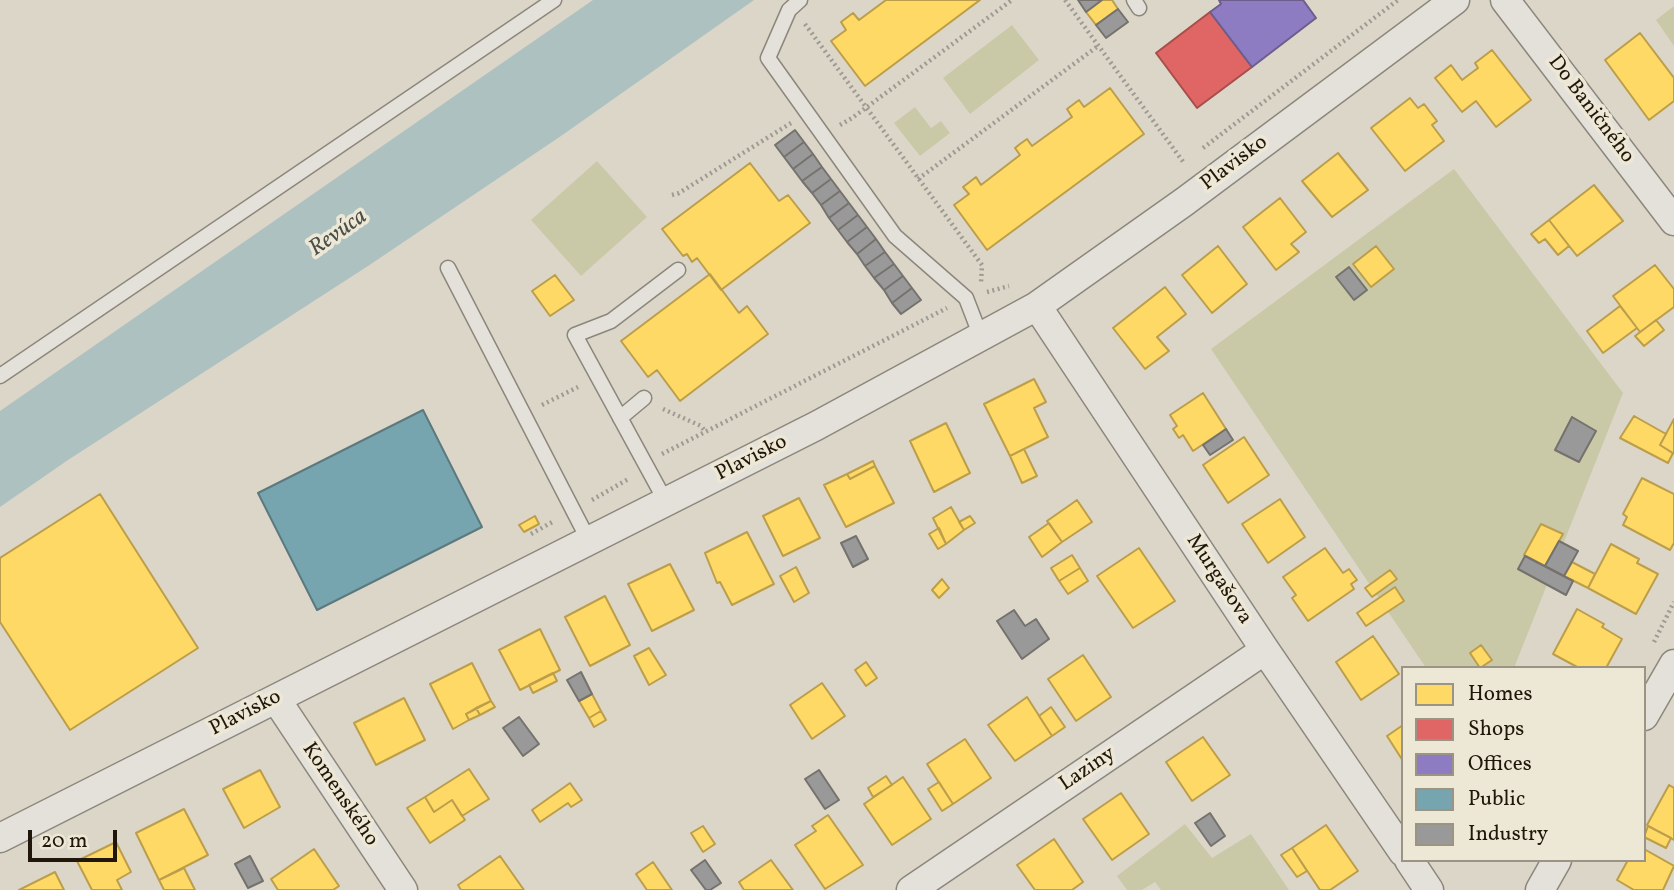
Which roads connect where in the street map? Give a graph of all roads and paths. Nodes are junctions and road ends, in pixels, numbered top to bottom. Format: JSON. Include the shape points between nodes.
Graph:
{"nodes":[{"id":1,"x":554,"y":0,"type":"edge"},
{"id":2,"x":1012,"y":0,"type":"edge"},
{"id":3,"x":1065,"y":0,"type":"edge"},
{"id":4,"x":1398,"y":0,"type":"edge"},
{"id":5,"x":1455,"y":0,"type":"edge"},
{"id":6,"x":1505,"y":0,"type":"edge"},
{"id":7,"x":798,"y":2,"type":"edge"},
{"id":8,"x":1098,"y":47,"type":"junction"},
{"id":9,"x":865,"y":107,"type":"junction"},
{"id":10,"x":806,"y":113,"type":"junction"},
{"id":11,"x":821,"y":134,"type":"junction"},
{"id":12,"x":1184,"y":163,"type":"junction"},
{"id":13,"x":1176,"y":169,"type":"dead end"},
{"id":14,"x":918,"y":179,"type":"junction"},
{"id":15,"x":672,"y":195,"type":"dead end"},
{"id":16,"x":1674,"y":221,"type":"edge"},
{"id":17,"x":448,"y":268,"type":"dead end"},
{"id":18,"x":678,"y":270,"type":"dead end"},
{"id":19,"x":1012,"y":285,"type":"dead end"},
{"id":20,"x":966,"y":298,"type":"junction"},
{"id":21,"x":1037,"y":306,"type":"junction"},
{"id":22,"x":981,"y":337,"type":"junction"},
{"id":23,"x":0,"y":376,"type":"edge"},
{"id":24,"x":598,"y":377,"type":"junction"},
{"id":25,"x":644,"y":398,"type":"joint"},
{"id":26,"x":524,"y":415,"type":"junction"},
{"id":27,"x":620,"y":418,"type":"junction"},
{"id":28,"x":705,"y":431,"type":"junction"},
{"id":29,"x":646,"y":465,"type":"junction"},
{"id":30,"x":666,"y":502,"type":"junction"},
{"id":31,"x":573,"y":510,"type":"junction"},
{"id":32,"x":530,"y":535,"type":"dead end"},
{"id":33,"x":589,"y":541,"type":"junction"},
{"id":34,"x":1674,"y":602,"type":"edge"},
{"id":35,"x":1653,"y":646,"type":"dead end"},
{"id":36,"x":1265,"y":650,"type":"junction"},
{"id":37,"x":1674,"y":664,"type":"edge"},
{"id":38,"x":276,"y":699,"type":"junction"},
{"id":39,"x":1646,"y":713,"type":"edge"},
{"id":40,"x":0,"y":838,"type":"edge"},
{"id":41,"x":1401,"y":849,"type":"edge"},
{"id":42,"x":1410,"y":862,"type":"edge"},
{"id":43,"x":1557,"y":862,"type":"edge"},
{"id":44,"x":403,"y":890,"type":"edge"},
{"id":45,"x":911,"y":890,"type":"edge"},
{"id":46,"x":1429,"y":890,"type":"edge"},
{"id":47,"x":1540,"y":890,"type":"edge"}],
"edges":[{"from":1,"to":23,"type":"lane"},
{"from":2,"to":9,"type":"path"},
{"from":3,"to":8,"type":"path"},
{"from":4,"to":12,"type":"path"},
{"from":5,"to":21,"type":"street","name":"Plavisko"},
{"from":6,"to":16,"type":"street","name":"Do Baničného"},
{"from":7,"to":9,"type":"path","via":[[802,19]]},
{"from":7,"to":10,"type":"lane","via":[[789,10],[768,58]]},
{"from":8,"to":12,"type":"path"},
{"from":8,"to":14,"type":"path"},
{"from":9,"to":11,"type":"path"},
{"from":9,"to":14,"type":"path"},
{"from":10,"to":11,"type":"lane"},
{"from":10,"to":15,"type":"path"},
{"from":11,"to":20,"type":"lane","via":[[895,236]]},
{"from":12,"to":13,"type":"path"},
{"from":14,"to":19,"type":"path","via":[[982,265],[979,294]]},
{"from":17,"to":26,"type":"lane"},
{"from":18,"to":24,"type":"lane","via":[[611,321],[575,335]]},
{"from":20,"to":22,"type":"lane"},
{"from":20,"to":28,"type":"path"},
{"from":21,"to":22,"type":"street","name":"Plavisko"},
{"from":21,"to":36,"type":"street","name":"Murgašova"},
{"from":22,"to":30,"type":"street","name":"Plavisko"},
{"from":24,"to":26,"type":"path"},
{"from":24,"to":27,"type":"lane"},
{"from":25,"to":27,"type":"lane"},
{"from":25,"to":28,"type":"path"},
{"from":26,"to":31,"type":"lane"},
{"from":27,"to":29,"type":"lane"},
{"from":28,"to":29,"type":"path"},
{"from":29,"to":30,"type":"lane"},
{"from":29,"to":31,"type":"path","via":[[635,476]]},
{"from":30,"to":33,"type":"street","name":"Plavisko"},
{"from":31,"to":32,"type":"path"},
{"from":31,"to":33,"type":"lane"},
{"from":33,"to":38,"type":"street","name":"Plavisko"},
{"from":34,"to":35,"type":"path"},
{"from":36,"to":41,"type":"street","name":"Murgašova"},
{"from":36,"to":45,"type":"street","name":"Laziny"},
{"from":37,"to":39,"type":"street"},
{"from":38,"to":40,"type":"street","name":"Plavisko"},
{"from":38,"to":44,"type":"street","name":"Komenského"},
{"from":42,"to":46,"type":"street"},
{"from":43,"to":47,"type":"street"}]}
